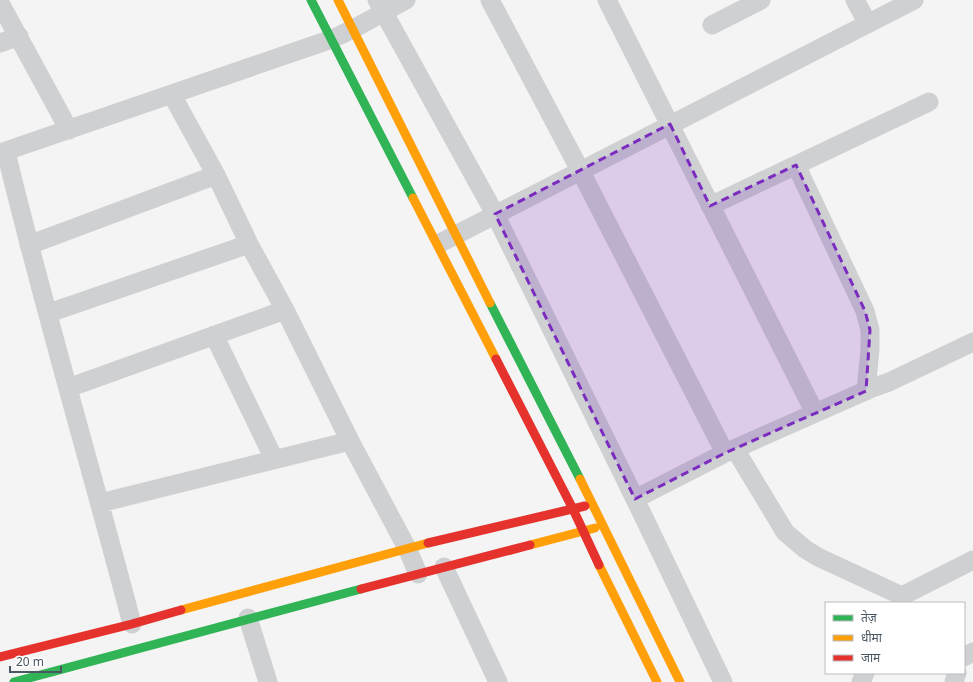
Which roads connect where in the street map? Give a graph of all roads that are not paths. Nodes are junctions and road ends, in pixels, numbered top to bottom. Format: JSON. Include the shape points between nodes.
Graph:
{"nodes":[{"id":1,"x":311,"y":0,"type":"edge"},
{"id":2,"x":338,"y":0,"type":"edge"},
{"id":3,"x":406,"y":0,"type":"edge"},
{"id":4,"x":490,"y":0,"type":"edge"},
{"id":5,"x":607,"y":0,"type":"edge"},
{"id":6,"x":761,"y":0,"type":"edge"},
{"id":7,"x":855,"y":0,"type":"edge"},
{"id":8,"x":914,"y":0,"type":"edge"},
{"id":9,"x":0,"y":3,"type":"edge"},
{"id":10,"x":381,"y":6,"type":"edge"},
{"id":11,"x":868,"y":24,"type":"junction"},
{"id":12,"x":712,"y":25,"type":"dead end"},
{"id":13,"x":353,"y":29,"type":"junction"},
{"id":14,"x":19,"y":36,"type":"junction"},
{"id":15,"x":332,"y":38,"type":"junction"},
{"id":16,"x":0,"y":43,"type":"edge"},
{"id":17,"x":172,"y":95,"type":"junction"},
{"id":18,"x":929,"y":102,"type":"dead end"},
{"id":19,"x":670,"y":124,"type":"junction"},
{"id":20,"x":69,"y":130,"type":"junction"},
{"id":21,"x":3,"y":152,"type":"edge"},
{"id":22,"x":796,"y":165,"type":"junction"},
{"id":23,"x":580,"y":170,"type":"junction"},
{"id":24,"x":216,"y":176,"type":"junction"},
{"id":25,"x":710,"y":206,"type":"junction"},
{"id":26,"x":495,"y":214,"type":"junction"},
{"id":27,"x":455,"y":235,"type":"junction"},
{"id":28,"x":249,"y":244,"type":"junction"},
{"id":29,"x":437,"y":244,"type":"junction"},
{"id":30,"x":29,"y":245,"type":"junction"},
{"id":31,"x":285,"y":310,"type":"junction"},
{"id":32,"x":49,"y":313,"type":"junction"},
{"id":33,"x":214,"y":335,"type":"junction"},
{"id":34,"x":973,"y":342,"type":"edge"},
{"id":35,"x":876,"y":387,"type":"junction"},
{"id":36,"x":68,"y":388,"type":"junction"},
{"id":37,"x":815,"y":413,"type":"junction"},
{"id":38,"x":350,"y":441,"type":"junction"},
{"id":39,"x":730,"y":451,"type":"junction"},
{"id":40,"x":274,"y":459,"type":"junction"},
{"id":41,"x":635,"y":499,"type":"junction"},
{"id":42,"x":100,"y":503,"type":"junction"},
{"id":43,"x":593,"y":504,"type":"junction"},
{"id":44,"x":573,"y":510,"type":"junction"},
{"id":45,"x":604,"y":525,"type":"junction"},
{"id":46,"x":583,"y":532,"type":"junction"},
{"id":47,"x":408,"y":550,"type":"junction"},
{"id":48,"x":973,"y":560,"type":"edge"},
{"id":49,"x":444,"y":567,"type":"junction"},
{"id":50,"x":418,"y":574,"type":"junction"},
{"id":51,"x":900,"y":599,"type":"edge"},
{"id":52,"x":248,"y":618,"type":"junction"},
{"id":53,"x":132,"y":624,"type":"junction"},
{"id":54,"x":0,"y":657,"type":"edge"},
{"id":55,"x":22,"y":681,"type":"edge"},
{"id":56,"x":268,"y":682,"type":"edge"},
{"id":57,"x":498,"y":682,"type":"edge"},
{"id":58,"x":657,"y":682,"type":"edge"},
{"id":59,"x":680,"y":682,"type":"edge"},
{"id":60,"x":723,"y":682,"type":"edge"}],
"edges":[{"from":1,"to":15,"type":"street"},
{"from":2,"to":13,"type":"street"},
{"from":3,"to":10,"type":"street"},
{"from":4,"to":23,"type":"street"},
{"from":5,"to":19,"type":"street"},
{"from":6,"to":12,"type":"street"},
{"from":7,"to":11,"type":"street"},
{"from":8,"to":11,"type":"street"},
{"from":9,"to":14,"type":"street"},
{"from":10,"to":13,"type":"street"},
{"from":10,"to":26,"type":"street"},
{"from":11,"to":19,"type":"street"},
{"from":13,"to":15,"type":"street"},
{"from":13,"to":27,"type":"street"},
{"from":14,"to":16,"type":"street"},
{"from":14,"to":20,"type":"street"},
{"from":15,"to":17,"type":"street"},
{"from":15,"to":29,"type":"street"},
{"from":17,"to":20,"type":"street"},
{"from":17,"to":24,"type":"street"},
{"from":18,"to":22,"type":"street"},
{"from":19,"to":23,"type":"street"},
{"from":19,"to":25,"type":"street"},
{"from":20,"to":21,"type":"street"},
{"from":21,"to":30,"type":"street"},
{"from":22,"to":25,"type":"street"},
{"from":22,"to":35,"type":"street","via":[[865,311],[870,330]]},
{"from":23,"to":26,"type":"street"},
{"from":23,"to":39,"type":"street"},
{"from":24,"to":28,"type":"street"},
{"from":24,"to":30,"type":"street"},
{"from":25,"to":37,"type":"street"},
{"from":26,"to":27,"type":"street"},
{"from":26,"to":41,"type":"street"},
{"from":27,"to":29,"type":"street"},
{"from":27,"to":43,"type":"street"},
{"from":28,"to":31,"type":"street"},
{"from":28,"to":32,"type":"street"},
{"from":29,"to":44,"type":"street"},
{"from":30,"to":32,"type":"street"},
{"from":31,"to":33,"type":"street"},
{"from":31,"to":38,"type":"street"},
{"from":32,"to":36,"type":"street"},
{"from":33,"to":36,"type":"street"},
{"from":33,"to":40,"type":"street"},
{"from":34,"to":35,"type":"street"},
{"from":35,"to":37,"type":"street"},
{"from":36,"to":42,"type":"street"},
{"from":37,"to":39,"type":"street"},
{"from":38,"to":40,"type":"street"},
{"from":38,"to":47,"type":"street"},
{"from":39,"to":41,"type":"street"},
{"from":39,"to":51,"type":"street","via":[[785,532],[805,549]]},
{"from":40,"to":42,"type":"street"},
{"from":41,"to":60,"type":"street"},
{"from":42,"to":53,"type":"street"},
{"from":43,"to":44,"type":"street"},
{"from":43,"to":45,"type":"street"},
{"from":44,"to":46,"type":"street"},
{"from":44,"to":47,"type":"street","via":[[463,534]]},
{"from":45,"to":46,"type":"street"},
{"from":45,"to":59,"type":"street"},
{"from":46,"to":49,"type":"street"},
{"from":46,"to":58,"type":"street"},
{"from":47,"to":50,"type":"street"},
{"from":47,"to":53,"type":"street"},
{"from":48,"to":51,"type":"street"},
{"from":49,"to":50,"type":"street"},
{"from":49,"to":57,"type":"street"},
{"from":50,"to":52,"type":"street"},
{"from":52,"to":55,"type":"street"},
{"from":52,"to":56,"type":"street"},
{"from":53,"to":54,"type":"street"}]}
